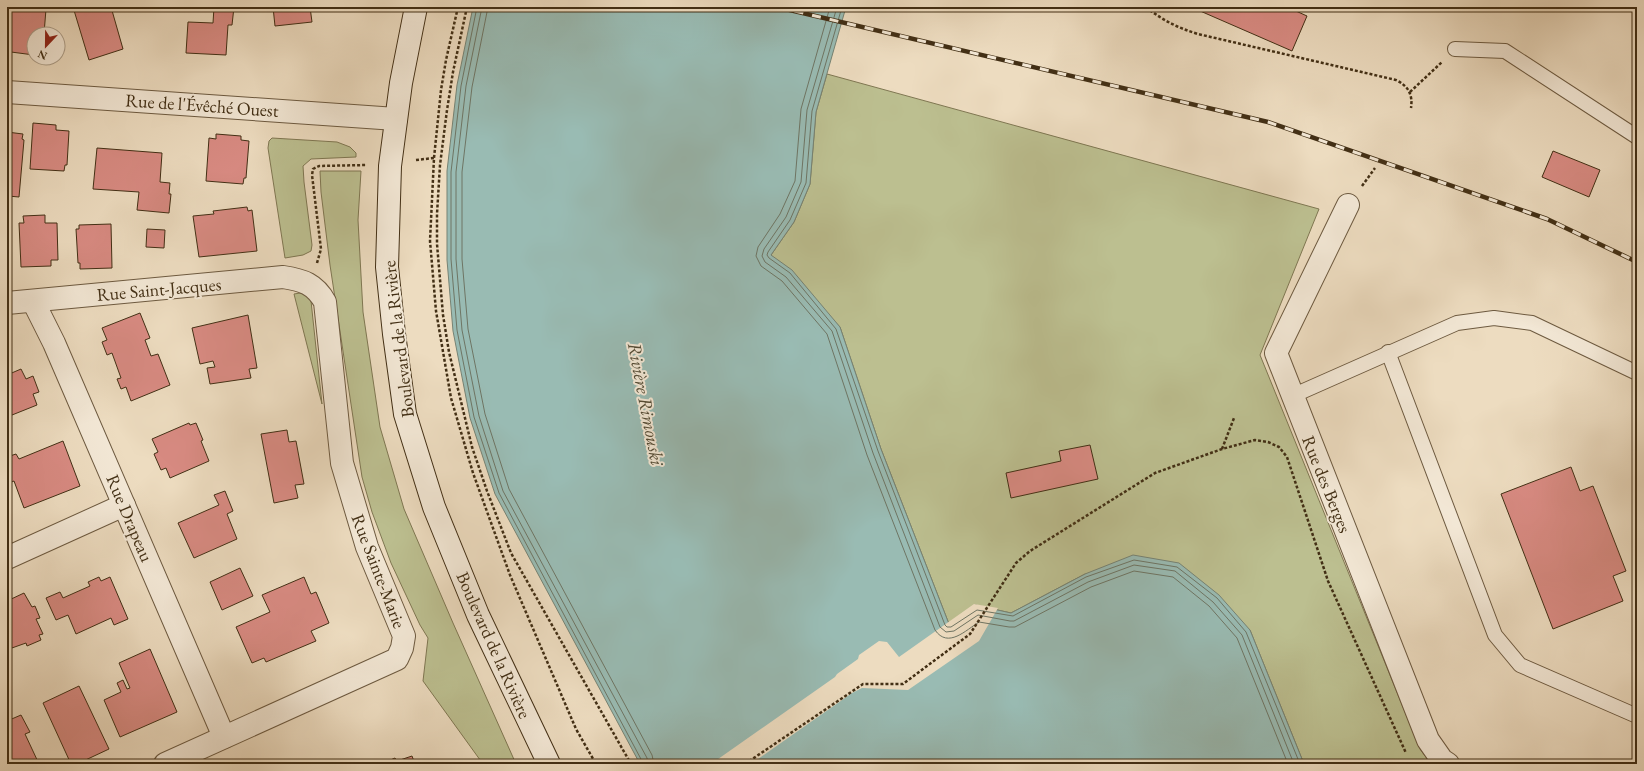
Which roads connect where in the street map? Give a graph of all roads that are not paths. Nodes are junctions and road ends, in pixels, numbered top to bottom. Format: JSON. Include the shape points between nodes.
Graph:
{"nodes":[{"id":1,"x":416,"y":7,"type":"edge"},
{"id":2,"x":1455,"y":49,"type":"road end"},
{"id":3,"x":7,"y":92,"type":"edge"},
{"id":4,"x":396,"y":119,"type":"junction"},
{"id":5,"x":1637,"y":137,"type":"edge"},
{"id":6,"x":1348,"y":205,"type":"dead end"},
{"id":7,"x":310,"y":284,"type":"joint"},
{"id":8,"x":33,"y":301,"type":"junction"},
{"id":9,"x":7,"y":303,"type":"edge"},
{"id":10,"x":1388,"y":352,"type":"junction"},
{"id":11,"x":1637,"y":373,"type":"edge"},
{"id":12,"x":1292,"y":396,"type":"junction"},
{"id":13,"x":124,"y":505,"type":"junction"},
{"id":14,"x":7,"y":558,"type":"edge"},
{"id":15,"x":1637,"y":716,"type":"edge"},
{"id":16,"x":224,"y":737,"type":"junction"},
{"id":17,"x":165,"y":764,"type":"edge"},
{"id":18,"x":549,"y":764,"type":"edge"},
{"id":19,"x":1448,"y":764,"type":"edge"}],
"edges":[{"from":1,"to":4,"type":"street","name":"Boulevard de la Rivière"},
{"from":2,"to":5,"type":"lane","via":[[1505,51]]},
{"from":3,"to":4,"type":"street","name":"Rue de l'Évêché Ouest"},
{"from":4,"to":18,"type":"street","name":"Boulevard de la Rivière","via":[[390,166],[387,267],[405,414],[434,507],[475,608]]},
{"from":6,"to":12,"type":"street","name":"Rue des Berges","via":[[1276,352]]},
{"from":7,"to":8,"type":"street","name":"Rue Saint-Jacques","via":[[283,277]]},
{"from":7,"to":16,"type":"street","name":"Rue Sainte-Marie","via":[[325,302],[342,463],[367,547],[404,636],[402,648],[396,659]]},
{"from":8,"to":9,"type":"street","name":"Rue Saint-Jacques"},
{"from":8,"to":13,"type":"street","name":"Rue Drapeau","via":[[54,343]]},
{"from":10,"to":11,"type":"lane","via":[[1458,323],[1494,318],[1532,323]]},
{"from":10,"to":12,"type":"lane"},
{"from":10,"to":15,"type":"lane","via":[[1495,635],[1520,665]]},
{"from":12,"to":19,"type":"street","name":"Rue des Berges","via":[[1428,740],[1442,760]]},
{"from":13,"to":14,"type":"street"},
{"from":13,"to":16,"type":"street","name":"Rue Drapeau"},
{"from":16,"to":17,"type":"street","name":"Rue Sainte-Marie"}]}
